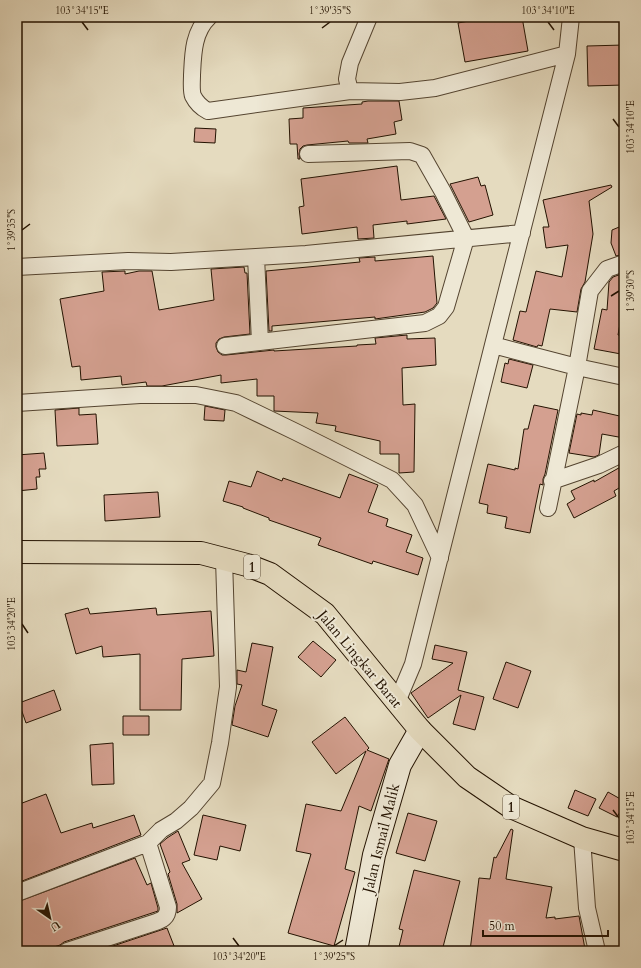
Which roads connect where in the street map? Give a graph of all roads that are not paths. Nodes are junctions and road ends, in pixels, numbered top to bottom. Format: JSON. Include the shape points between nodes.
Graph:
{"nodes":[{"id":1,"x":208,"y":17,"type":"edge"},
{"id":2,"x":369,"y":17,"type":"edge"},
{"id":3,"x":571,"y":17,"type":"edge"},
{"id":4,"x":567,"y":54,"type":"junction"},
{"id":5,"x":350,"y":91,"type":"junction"},
{"id":6,"x":308,"y":154,"type":"dead end"},
{"id":7,"x":522,"y":233,"type":"junction"},
{"id":8,"x":466,"y":238,"type":"junction"},
{"id":9,"x":256,"y":257,"type":"junction"},
{"id":10,"x":624,"y":263,"type":"edge"},
{"id":11,"x":17,"y":267,"type":"edge"},
{"id":12,"x":260,"y":342,"type":"junction"},
{"id":13,"x":493,"y":345,"type":"junction"},
{"id":14,"x":225,"y":346,"type":"dead end"},
{"id":15,"x":577,"y":367,"type":"junction"},
{"id":16,"x":624,"y":377,"type":"edge"},
{"id":17,"x":17,"y":403,"type":"edge"},
{"id":18,"x":624,"y":453,"type":"edge"},
{"id":19,"x":552,"y":481,"type":"junction"},
{"id":20,"x":548,"y":508,"type":"dead end"},
{"id":21,"x":17,"y":552,"type":"edge"},
{"id":22,"x":440,"y":558,"type":"junction"},
{"id":23,"x":224,"y":559,"type":"junction"},
{"id":24,"x":397,"y":702,"type":"junction"},
{"id":25,"x":420,"y":730,"type":"junction"},
{"id":26,"x":582,"y":838,"type":"junction"},
{"id":27,"x":148,"y":843,"type":"junction"},
{"id":28,"x":624,"y":850,"type":"edge"},
{"id":29,"x":17,"y":893,"type":"edge"},
{"id":30,"x":67,"y":951,"type":"edge"},
{"id":31,"x":356,"y":951,"type":"edge"},
{"id":32,"x":597,"y":951,"type":"edge"}],
"edges":[{"from":1,"to":5,"type":"street","via":[[200,28],[194,47],[192,79],[192,94],[201,107],[208,111]]},
{"from":2,"to":5,"type":"street","via":[[350,63],[347,79]]},
{"from":3,"to":4,"type":"street"},
{"from":4,"to":5,"type":"street","via":[[435,88],[400,92]]},
{"from":4,"to":7,"type":"street"},
{"from":6,"to":8,"type":"street","via":[[410,151],[422,155]]},
{"from":7,"to":8,"type":"street"},
{"from":7,"to":13,"type":"street"},
{"from":8,"to":9,"type":"street"},
{"from":8,"to":12,"type":"street","via":[[446,307],[434,320],[412,325]]},
{"from":9,"to":11,"type":"street"},
{"from":9,"to":12,"type":"street"},
{"from":10,"to":15,"type":"street","via":[[606,269],[590,292]]},
{"from":12,"to":14,"type":"street"},
{"from":13,"to":15,"type":"street"},
{"from":13,"to":22,"type":"street"},
{"from":15,"to":16,"type":"street"},
{"from":15,"to":19,"type":"street"},
{"from":17,"to":22,"type":"street","via":[[140,395],[196,395],[236,404],[392,480],[415,505]]},
{"from":18,"to":19,"type":"street","via":[[600,465]]},
{"from":19,"to":20,"type":"street"},
{"from":21,"to":23,"type":"highway","name":"Jalan Lingkar Barat","number":"1","via":[[201,553]]},
{"from":22,"to":24,"type":"street","via":[[414,664]]},
{"from":23,"to":24,"type":"highway","name":"Jalan Lingkar Barat","number":"1","via":[[270,574],[324,614]]},
{"from":23,"to":27,"type":"street","via":[[228,687],[212,783],[191,808]]},
{"from":24,"to":25,"type":"highway","name":"Jalan Lingkar Barat","number":"1"},
{"from":25,"to":26,"type":"highway","name":"Jalan Lingkar Barat","number":"1","via":[[467,777],[511,807]]},
{"from":25,"to":31,"type":"main road","name":"Jalan Ismail Malik","via":[[400,765],[374,855]]},
{"from":26,"to":28,"type":"highway","name":"Jalan Lingkar Barat","number":"1"},
{"from":26,"to":32,"type":"street","via":[[587,908]]},
{"from":27,"to":29,"type":"street"},
{"from":27,"to":30,"type":"street","via":[[168,907],[167,916]]}]}
